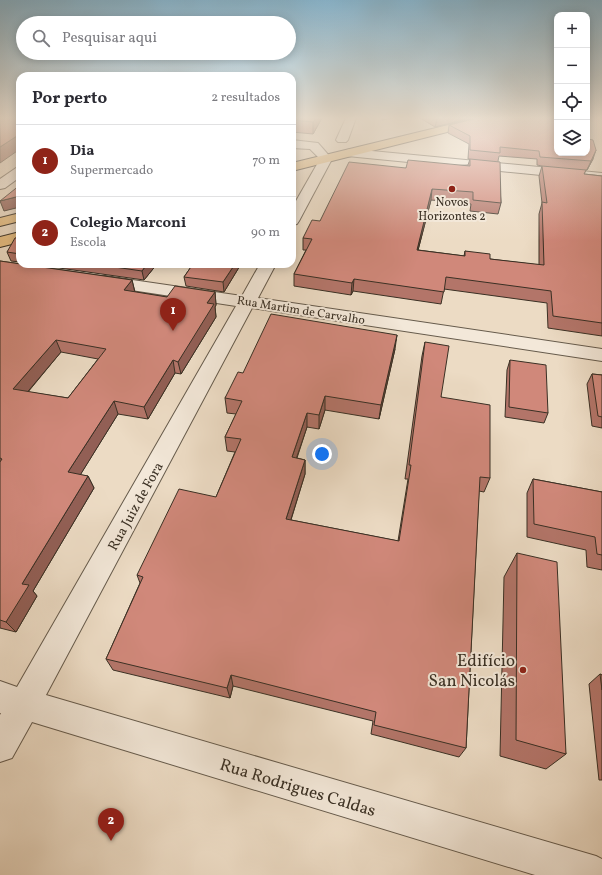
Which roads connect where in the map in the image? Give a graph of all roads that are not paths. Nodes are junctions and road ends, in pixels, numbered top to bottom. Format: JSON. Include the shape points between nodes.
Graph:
{"nodes":[{"id":1,"x":326,"y":159,"type":"joint"},
{"id":2,"x":412,"y":159,"type":"edge"},
{"id":3,"x":296,"y":166,"type":"edge"},
{"id":4,"x":16,"y":174,"type":"edge"},
{"id":5,"x":602,"y":177,"type":"edge"},
{"id":6,"x":0,"y":185,"type":"edge"},
{"id":7,"x":296,"y":214,"type":"edge"},
{"id":8,"x":16,"y":218,"type":"edge"},
{"id":9,"x":0,"y":222,"type":"edge"},
{"id":10,"x":16,"y":238,"type":"edge"},
{"id":11,"x":0,"y":242,"type":"edge"},
{"id":12,"x":266,"y":268,"type":"edge"},
{"id":13,"x":92,"y":279,"type":"edge"},
{"id":14,"x":248,"y":302,"type":"junction"},
{"id":15,"x":602,"y":355,"type":"edge"},
{"id":16,"x":12,"y":701,"type":"edge"},
{"id":17,"x":0,"y":746,"type":"edge"},
{"id":18,"x":596,"y":875,"type":"edge"}],
"edges":[{"from":1,"to":3,"type":"main road"},
{"from":1,"to":7,"type":"street"},
{"from":2,"to":5,"type":"street"},
{"from":4,"to":6,"type":"street"},
{"from":8,"to":9,"type":"main road"},
{"from":10,"to":11,"type":"main road"},
{"from":12,"to":14,"type":"street","name":"Rua Juiz de Fora"},
{"from":13,"to":14,"type":"street","name":"Rua Martim de Carvalho"},
{"from":14,"to":15,"type":"street","name":"Rua Martim de Carvalho"},
{"from":14,"to":16,"type":"street","name":"Rua Juiz de Fora"},
{"from":16,"to":17,"type":"street","name":"Rua Juiz de Fora"},
{"from":16,"to":18,"type":"street","name":"Rua Rodrigues Caldas"}]}
